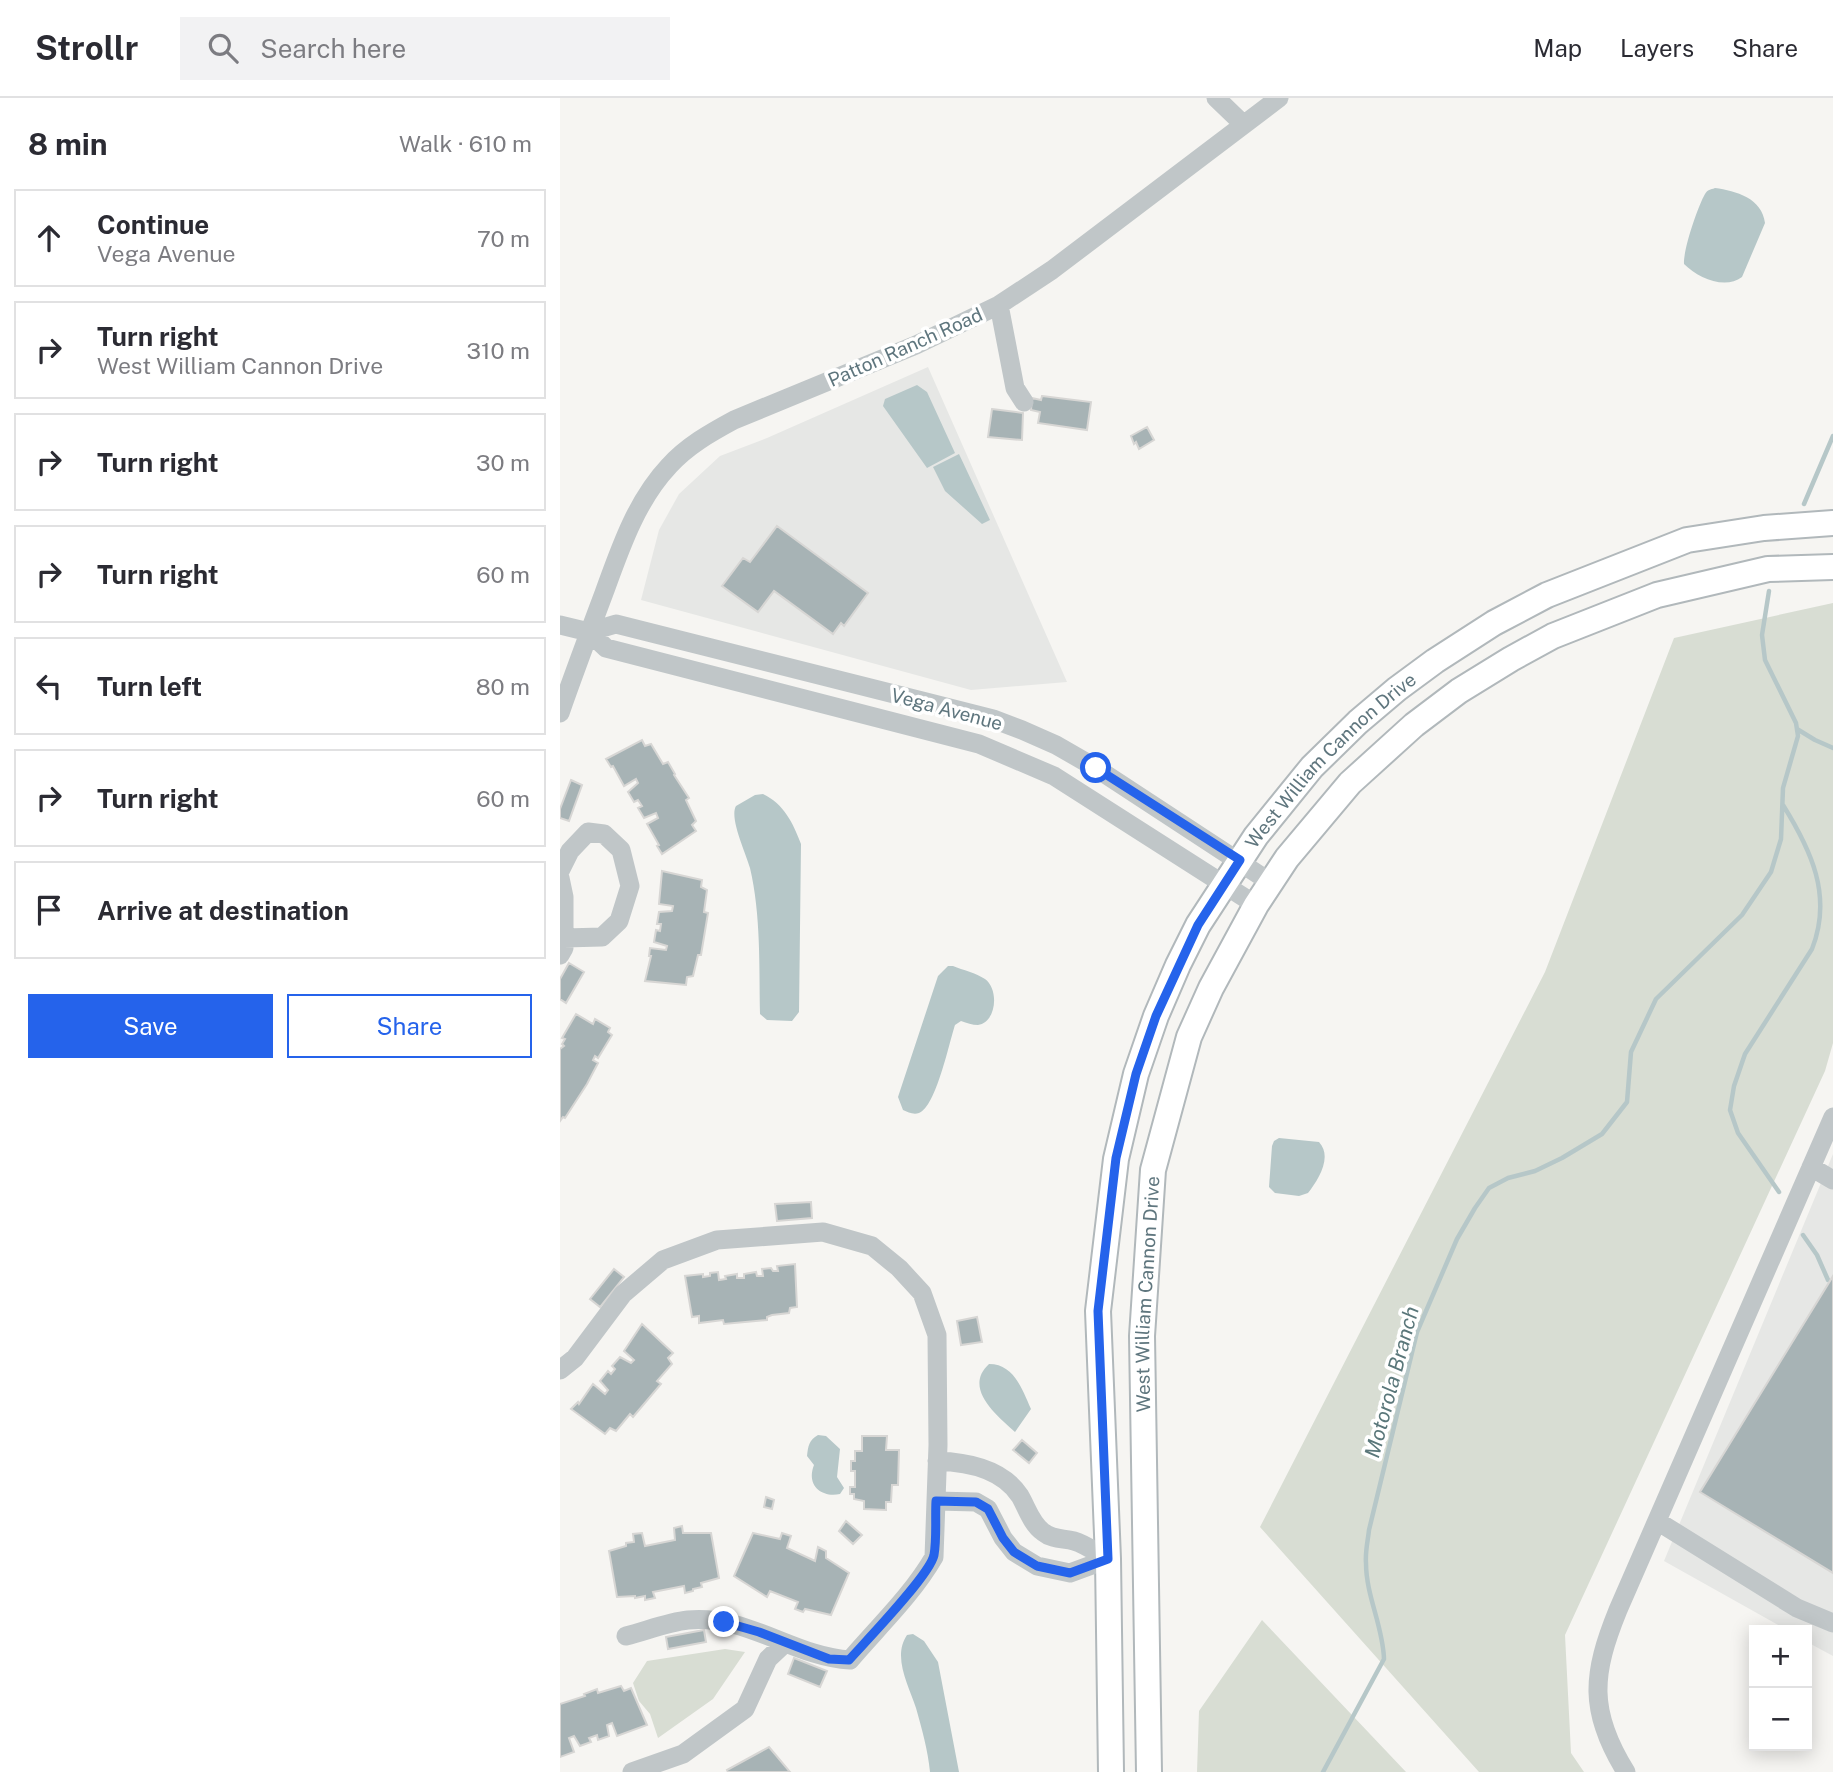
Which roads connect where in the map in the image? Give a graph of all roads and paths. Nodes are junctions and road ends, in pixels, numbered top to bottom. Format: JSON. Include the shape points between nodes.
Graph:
{"nodes":[{"id":1,"x":1216,"y":98,"type":"edge"},
{"id":2,"x":1279,"y":98,"type":"edge"},
{"id":3,"x":1244,"y":124,"type":"junction"},
{"id":4,"x":999,"y":305,"type":"junction"},
{"id":5,"x":1024,"y":402,"type":"dead end"},
{"id":6,"x":1833,"y":523,"type":"edge"},
{"id":7,"x":1637,"y":558,"type":"junction"},
{"id":8,"x":1833,"y":567,"type":"edge"},
{"id":9,"x":1647,"y":599,"type":"junction"},
{"id":10,"x":560,"y":625,"type":"edge"},
{"id":11,"x":589,"y":632,"type":"junction"},
{"id":12,"x":560,"y":713,"type":"edge"},
{"id":13,"x":1240,"y":860,"type":"junction"},
{"id":14,"x":560,"y":871,"type":"edge"},
{"id":15,"x":560,"y":878,"type":"edge"},
{"id":16,"x":1270,"y":882,"type":"junction"},
{"id":17,"x":1224,"y":884,"type":"junction"},
{"id":18,"x":1256,"y":905,"type":"junction"},
{"id":19,"x":562,"y":947,"type":"edge"},
{"id":20,"x":1833,"y":1117,"type":"edge"},
{"id":21,"x":1811,"y":1167,"type":"junction"},
{"id":22,"x":1833,"y":1180,"type":"edge"},
{"id":23,"x":560,"y":1370,"type":"edge"},
{"id":24,"x":937,"y":1461,"type":"junction"},
{"id":25,"x":936,"y":1501,"type":"junction"},
{"id":26,"x":1657,"y":1521,"type":"junction"},
{"id":27,"x":1108,"y":1559,"type":"junction"},
{"id":28,"x":1146,"y":1565,"type":"junction"},
{"id":29,"x":1833,"y":1623,"type":"edge"},
{"id":30,"x":625,"y":1636,"type":"dead end"},
{"id":31,"x":785,"y":1643,"type":"junction"},
{"id":32,"x":678,"y":1765,"type":"edge"},
{"id":33,"x":632,"y":1772,"type":"edge"},
{"id":34,"x":1111,"y":1772,"type":"edge"},
{"id":35,"x":1149,"y":1772,"type":"edge"},
{"id":36,"x":1626,"y":1772,"type":"edge"}],
"edges":[{"from":1,"to":3,"type":"street"},
{"from":2,"to":3,"type":"street","name":"Patton Ranch Road"},
{"from":3,"to":4,"type":"street","name":"Patton Ranch Road"},
{"from":4,"to":5,"type":"street","via":[[1015,388]]},
{"from":4,"to":11,"type":"street","name":"Patton Ranch Road","via":[[916,345],[734,420],[687,449],[654,485],[628,528]]},
{"from":6,"to":7,"type":"main road","name":"West William Cannon Drive","via":[[1687,540]]},
{"from":7,"to":9,"type":"main road"},
{"from":7,"to":13,"type":"main road","name":"West William Cannon Drive","via":[[1547,595],[1494,623],[1397,689],[1312,767]]},
{"from":8,"to":9,"type":"main road","name":"West William Cannon Drive","via":[[1768,569]]},
{"from":9,"to":16,"type":"main road","name":"West William Cannon Drive","via":[[1553,636],[1459,691],[1413,725],[1350,783]]},
{"from":10,"to":11,"type":"street","name":"Vega Avenue"},
{"from":11,"to":12,"type":"street","name":"Patton Ranch Road"},
{"from":11,"to":13,"type":"street","name":"Vega Avenue","via":[[616,624],[993,719],[1056,745]]},
{"from":11,"to":17,"type":"street","name":"Vega Avenue","via":[[606,648],[979,744],[1054,776]]},
{"from":13,"to":16,"type":"street","name":"Vega Avenue"},
{"from":13,"to":17,"type":"main road","name":"West William Cannon Drive"},
{"from":14,"to":19,"type":"street","via":[[570,850],[588,832],[604,834],[621,850],[630,886],[619,921],[602,937]]},
{"from":15,"to":19,"type":"street"},
{"from":16,"to":18,"type":"main road","name":"West William Cannon Drive"},
{"from":17,"to":18,"type":"street","name":"Vega Avenue"},
{"from":17,"to":27,"type":"main road","name":"West William Cannon Drive","via":[[1193,935],[1156,1016],[1136,1074],[1116,1158],[1098,1311]]},
{"from":18,"to":28,"type":"main road","name":"West William Cannon Drive","via":[[1189,1037],[1153,1170],[1142,1336]]},
{"from":20,"to":21,"type":"street"},
{"from":21,"to":22,"type":"street"},
{"from":21,"to":26,"type":"street"},
{"from":23,"to":24,"type":"street","via":[[575,1358],[623,1294],[663,1260],[717,1240],[823,1232],[872,1246],[922,1293],[937,1335]]},
{"from":24,"to":25,"type":"street"},
{"from":24,"to":27,"type":"street","via":[[979,1466],[999,1476],[1018,1493],[1042,1531],[1056,1539],[1075,1541]]},
{"from":25,"to":27,"type":"street","via":[[976,1502],[988,1509],[1014,1552],[1037,1566],[1070,1573]]},
{"from":25,"to":31,"type":"street","via":[[934,1557],[849,1660],[829,1659]]},
{"from":26,"to":29,"type":"street","via":[[1797,1608]]},
{"from":26,"to":36,"type":"street","via":[[1608,1636],[1598,1677],[1604,1729]]},
{"from":27,"to":28,"type":"main road"},
{"from":27,"to":34,"type":"main road","name":"West William Cannon Drive"},
{"from":28,"to":35,"type":"main road","name":"West William Cannon Drive"},
{"from":30,"to":31,"type":"street","via":[[688,1620],[724,1622]]},
{"from":31,"to":32,"type":"street","via":[[768,1659],[745,1709],[683,1754]]},
{"from":32,"to":33,"type":"street"}]}
